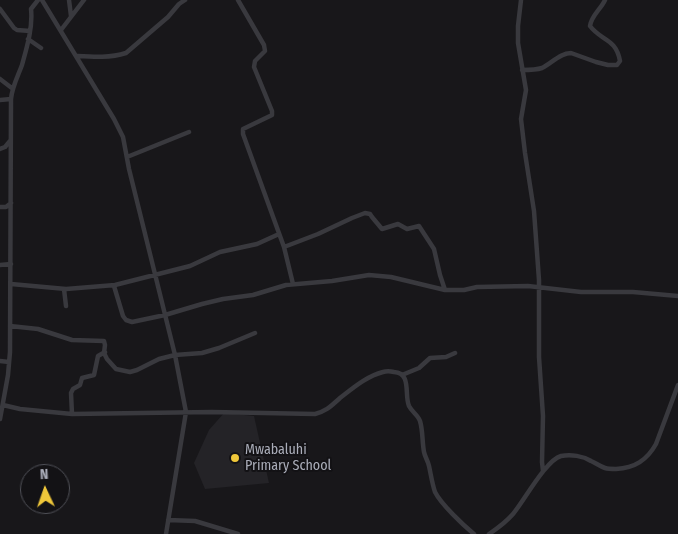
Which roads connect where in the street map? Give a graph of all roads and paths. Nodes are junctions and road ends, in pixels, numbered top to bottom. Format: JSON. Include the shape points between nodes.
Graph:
{"nodes":[{"id":1,"x":38,"y":0,"type":"edge"},
{"id":2,"x":42,"y":0,"type":"edge"},
{"id":3,"x":69,"y":0,"type":"edge"},
{"id":4,"x":84,"y":0,"type":"edge"},
{"id":5,"x":185,"y":0,"type":"edge"},
{"id":6,"x":238,"y":0,"type":"edge"},
{"id":7,"x":520,"y":0,"type":"edge"},
{"id":8,"x":605,"y":0,"type":"edge"},
{"id":9,"x":0,"y":9,"type":"edge"},
{"id":10,"x":71,"y":16,"type":"junction"},
{"id":11,"x":61,"y":30,"type":"junction"},
{"id":12,"x":30,"y":31,"type":"junction"},
{"id":13,"x":28,"y":39,"type":"junction"},
{"id":14,"x":41,"y":48,"type":"dead end"},
{"id":15,"x":77,"y":56,"type":"junction"},
{"id":16,"x":522,"y":70,"type":"junction"},
{"id":17,"x":0,"y":79,"type":"edge"},
{"id":18,"x":12,"y":90,"type":"junction"},
{"id":19,"x":11,"y":99,"type":"junction"},
{"id":20,"x":0,"y":100,"type":"edge"},
{"id":21,"x":189,"y":132,"type":"dead end"},
{"id":22,"x":10,"y":140,"type":"junction"},
{"id":23,"x":2,"y":148,"type":"edge"},
{"id":24,"x":10,"y":152,"type":"junction"},
{"id":25,"x":127,"y":157,"type":"junction"},
{"id":26,"x":11,"y":204,"type":"junction"},
{"id":27,"x":2,"y":207,"type":"edge"},
{"id":28,"x":11,"y":213,"type":"junction"},
{"id":29,"x":279,"y":234,"type":"junction"},
{"id":30,"x":284,"y":247,"type":"junction"},
{"id":31,"x":11,"y":264,"type":"junction"},
{"id":32,"x":0,"y":265,"type":"edge"},
{"id":33,"x":155,"y":275,"type":"junction"},
{"id":34,"x":11,"y":284,"type":"junction"},
{"id":35,"x":293,"y":284,"type":"junction"},
{"id":36,"x":114,"y":286,"type":"junction"},
{"id":37,"x":538,"y":286,"type":"junction"},
{"id":38,"x":64,"y":289,"type":"junction"},
{"id":39,"x":445,"y":290,"type":"junction"},
{"id":40,"x":678,"y":296,"type":"edge"},
{"id":41,"x":66,"y":306,"type":"dead end"},
{"id":42,"x":165,"y":315,"type":"junction"},
{"id":43,"x":10,"y":326,"type":"junction"},
{"id":44,"x":255,"y":333,"type":"dead end"},
{"id":45,"x":104,"y":352,"type":"junction"},
{"id":46,"x":455,"y":353,"type":"dead end"},
{"id":47,"x":175,"y":355,"type":"junction"},
{"id":48,"x":0,"y":361,"type":"edge"},
{"id":49,"x":9,"y":362,"type":"junction"},
{"id":50,"x":402,"y":375,"type":"junction"},
{"id":51,"x":678,"y":385,"type":"edge"},
{"id":52,"x":3,"y":405,"type":"junction"},
{"id":53,"x":186,"y":412,"type":"junction"},
{"id":54,"x":72,"y":414,"type":"junction"},
{"id":55,"x":0,"y":419,"type":"edge"},
{"id":56,"x":543,"y":472,"type":"junction"},
{"id":57,"x":168,"y":520,"type":"junction"},
{"id":58,"x":166,"y":534,"type":"edge"},
{"id":59,"x":238,"y":534,"type":"edge"},
{"id":60,"x":474,"y":534,"type":"edge"},
{"id":61,"x":489,"y":534,"type":"edge"}],
"edges":[{"from":1,"to":12,"type":"street","via":[[31,9]]},
{"from":2,"to":11,"type":"street"},
{"from":3,"to":10,"type":"street"},
{"from":4,"to":10,"type":"street"},
{"from":5,"to":15,"type":"street","via":[[126,53],[118,56]]},
{"from":6,"to":29,"type":"street","via":[[264,45],[265,51],[254,67],[272,111],[270,116],[243,129],[243,134]]},
{"from":7,"to":16,"type":"street","via":[[518,43]]},
{"from":8,"to":16,"type":"street","via":[[590,26],[616,48],[619,63],[608,65],[567,53],[542,68]]},
{"from":9,"to":12,"type":"street","via":[[14,28]]},
{"from":10,"to":11,"type":"street"},
{"from":11,"to":15,"type":"street"},
{"from":12,"to":13,"type":"street"},
{"from":13,"to":14,"type":"street"},
{"from":13,"to":18,"type":"street"},
{"from":15,"to":25,"type":"street","via":[[119,126]]},
{"from":16,"to":37,"type":"street","via":[[526,90],[522,136],[534,211]]},
{"from":17,"to":18,"type":"street"},
{"from":18,"to":19,"type":"street"},
{"from":19,"to":20,"type":"street"},
{"from":19,"to":22,"type":"street"},
{"from":21,"to":25,"type":"street"},
{"from":22,"to":23,"type":"street"},
{"from":22,"to":24,"type":"street"},
{"from":23,"to":24,"type":"street"},
{"from":24,"to":26,"type":"street"},
{"from":25,"to":33,"type":"street"},
{"from":26,"to":27,"type":"street"},
{"from":26,"to":28,"type":"street"},
{"from":27,"to":28,"type":"street"},
{"from":28,"to":31,"type":"street"},
{"from":29,"to":30,"type":"street"},
{"from":29,"to":33,"type":"street","via":[[257,244],[220,252],[190,266]]},
{"from":30,"to":35,"type":"street"},
{"from":30,"to":39,"type":"street","via":[[365,213],[370,214],[382,229],[398,224],[407,229],[419,226],[434,249]]},
{"from":31,"to":32,"type":"street"},
{"from":31,"to":34,"type":"street"},
{"from":33,"to":36,"type":"street"},
{"from":33,"to":42,"type":"street"},
{"from":34,"to":38,"type":"street"},
{"from":34,"to":43,"type":"street"},
{"from":35,"to":39,"type":"street","via":[[332,282],[369,275]]},
{"from":35,"to":42,"type":"street"},
{"from":36,"to":38,"type":"street"},
{"from":36,"to":42,"type":"street","via":[[126,320],[132,322]]},
{"from":37,"to":39,"type":"street"},
{"from":37,"to":40,"type":"street","via":[[581,292]]},
{"from":37,"to":56,"type":"street"},
{"from":38,"to":41,"type":"street"},
{"from":42,"to":47,"type":"street"},
{"from":43,"to":45,"type":"street","via":[[38,329],[72,340],[104,341]]},
{"from":43,"to":49,"type":"street"},
{"from":44,"to":47,"type":"street","via":[[202,353]]},
{"from":45,"to":47,"type":"street","via":[[115,368],[130,372]]},
{"from":45,"to":54,"type":"street","via":[[98,356],[94,375],[82,378],[80,385],[73,389]]},
{"from":46,"to":50,"type":"street","via":[[430,358],[419,368]]},
{"from":47,"to":53,"type":"street"},
{"from":48,"to":49,"type":"street"},
{"from":49,"to":52,"type":"street"},
{"from":50,"to":53,"type":"street","via":[[385,372],[362,381],[327,410],[316,414]]},
{"from":50,"to":60,"type":"street","via":[[406,382],[408,405],[420,422],[435,491],[455,517]]},
{"from":51,"to":56,"type":"street","via":[[656,444],[639,464],[610,469],[585,457],[565,456],[553,460]]},
{"from":52,"to":54,"type":"street"},
{"from":52,"to":55,"type":"street"},
{"from":53,"to":54,"type":"street"},
{"from":53,"to":57,"type":"street"},
{"from":56,"to":61,"type":"street","via":[[513,514]]},
{"from":57,"to":58,"type":"street"},
{"from":57,"to":59,"type":"street","via":[[195,521]]}]}
